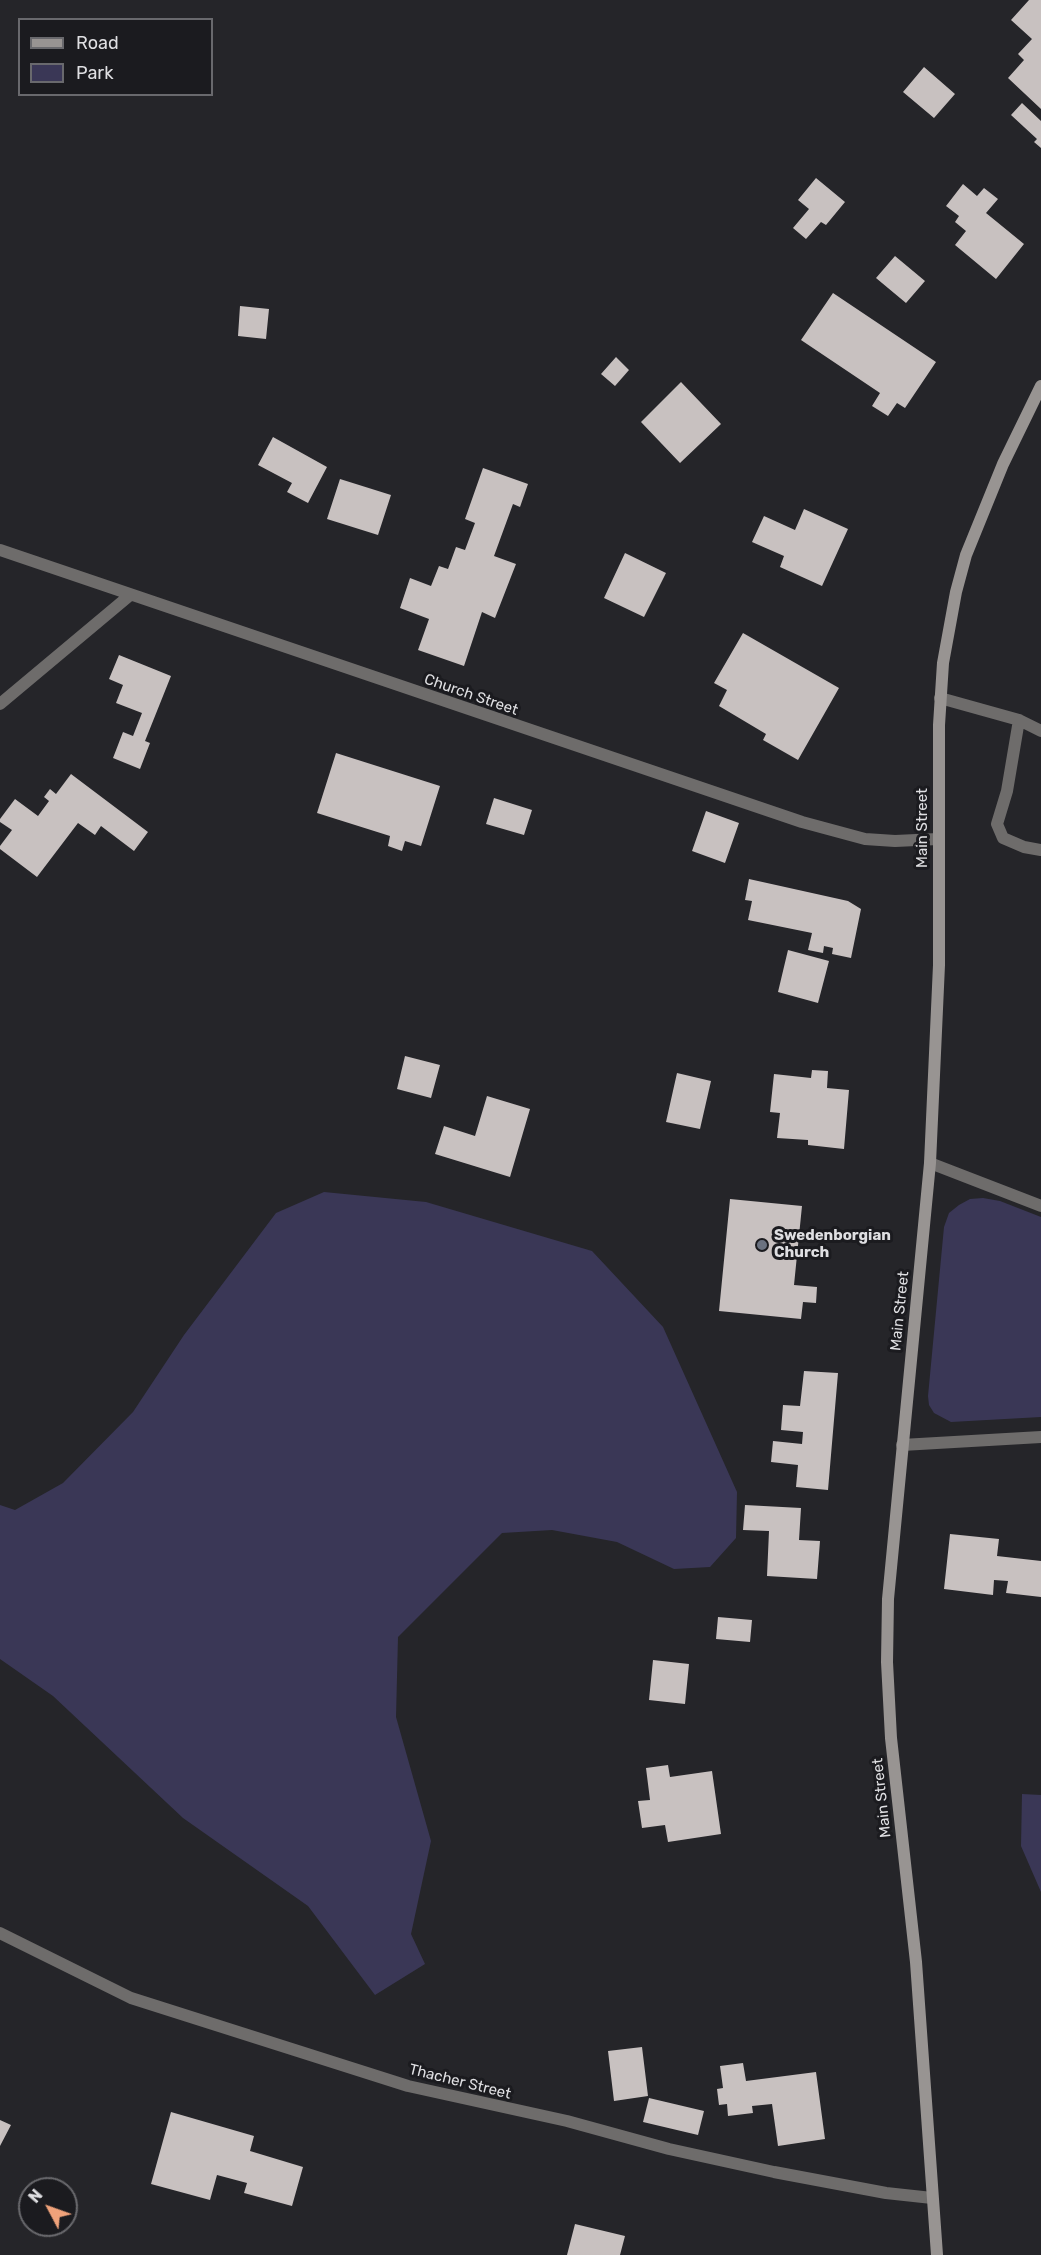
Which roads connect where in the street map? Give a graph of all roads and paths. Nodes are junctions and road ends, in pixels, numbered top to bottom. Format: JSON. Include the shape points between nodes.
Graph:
{"nodes":[{"id":1,"x":1039,"y":395,"type":"edge"},
{"id":2,"x":0,"y":550,"type":"edge"},
{"id":3,"x":129,"y":596,"type":"junction"},
{"id":4,"x":940,"y":698,"type":"junction"},
{"id":5,"x":0,"y":704,"type":"edge"},
{"id":6,"x":1019,"y":720,"type":"junction"},
{"id":7,"x":1041,"y":731,"type":"edge"},
{"id":8,"x":938,"y":839,"type":"junction"},
{"id":9,"x":1041,"y":850,"type":"edge"},
{"id":10,"x":930,"y":1163,"type":"junction"},
{"id":11,"x":1041,"y":1206,"type":"edge"},
{"id":12,"x":1041,"y":1437,"type":"edge"},
{"id":13,"x":902,"y":1445,"type":"junction"},
{"id":14,"x":0,"y":1933,"type":"edge"},
{"id":15,"x":932,"y":2198,"type":"junction"},
{"id":16,"x":937,"y":2255,"type":"edge"}],
"edges":[{"from":1,"to":4,"type":"main road","name":"Main Street","via":[[1003,464],[966,555],[950,624]]},
{"from":2,"to":3,"type":"street","name":"Church Street"},
{"from":3,"to":5,"type":"street"},
{"from":3,"to":8,"type":"street","name":"Church Street","via":[[802,822],[865,839]]},
{"from":4,"to":6,"type":"street"},
{"from":4,"to":8,"type":"main road","name":"Main Street"},
{"from":6,"to":7,"type":"street"},
{"from":6,"to":9,"type":"street","via":[[997,824],[1003,838]]},
{"from":8,"to":10,"type":"main road","name":"Main Street","via":[[939,965]]},
{"from":10,"to":11,"type":"street"},
{"from":10,"to":13,"type":"main road","name":"Main Street"},
{"from":12,"to":13,"type":"street"},
{"from":13,"to":15,"type":"main road","name":"Main Street","via":[[888,1599],[888,1698],[916,1962]]},
{"from":14,"to":15,"type":"street","name":"Thacher Street","via":[[131,1998],[408,2086],[774,2172]]},
{"from":15,"to":16,"type":"main road","name":"Main Street"}]}
